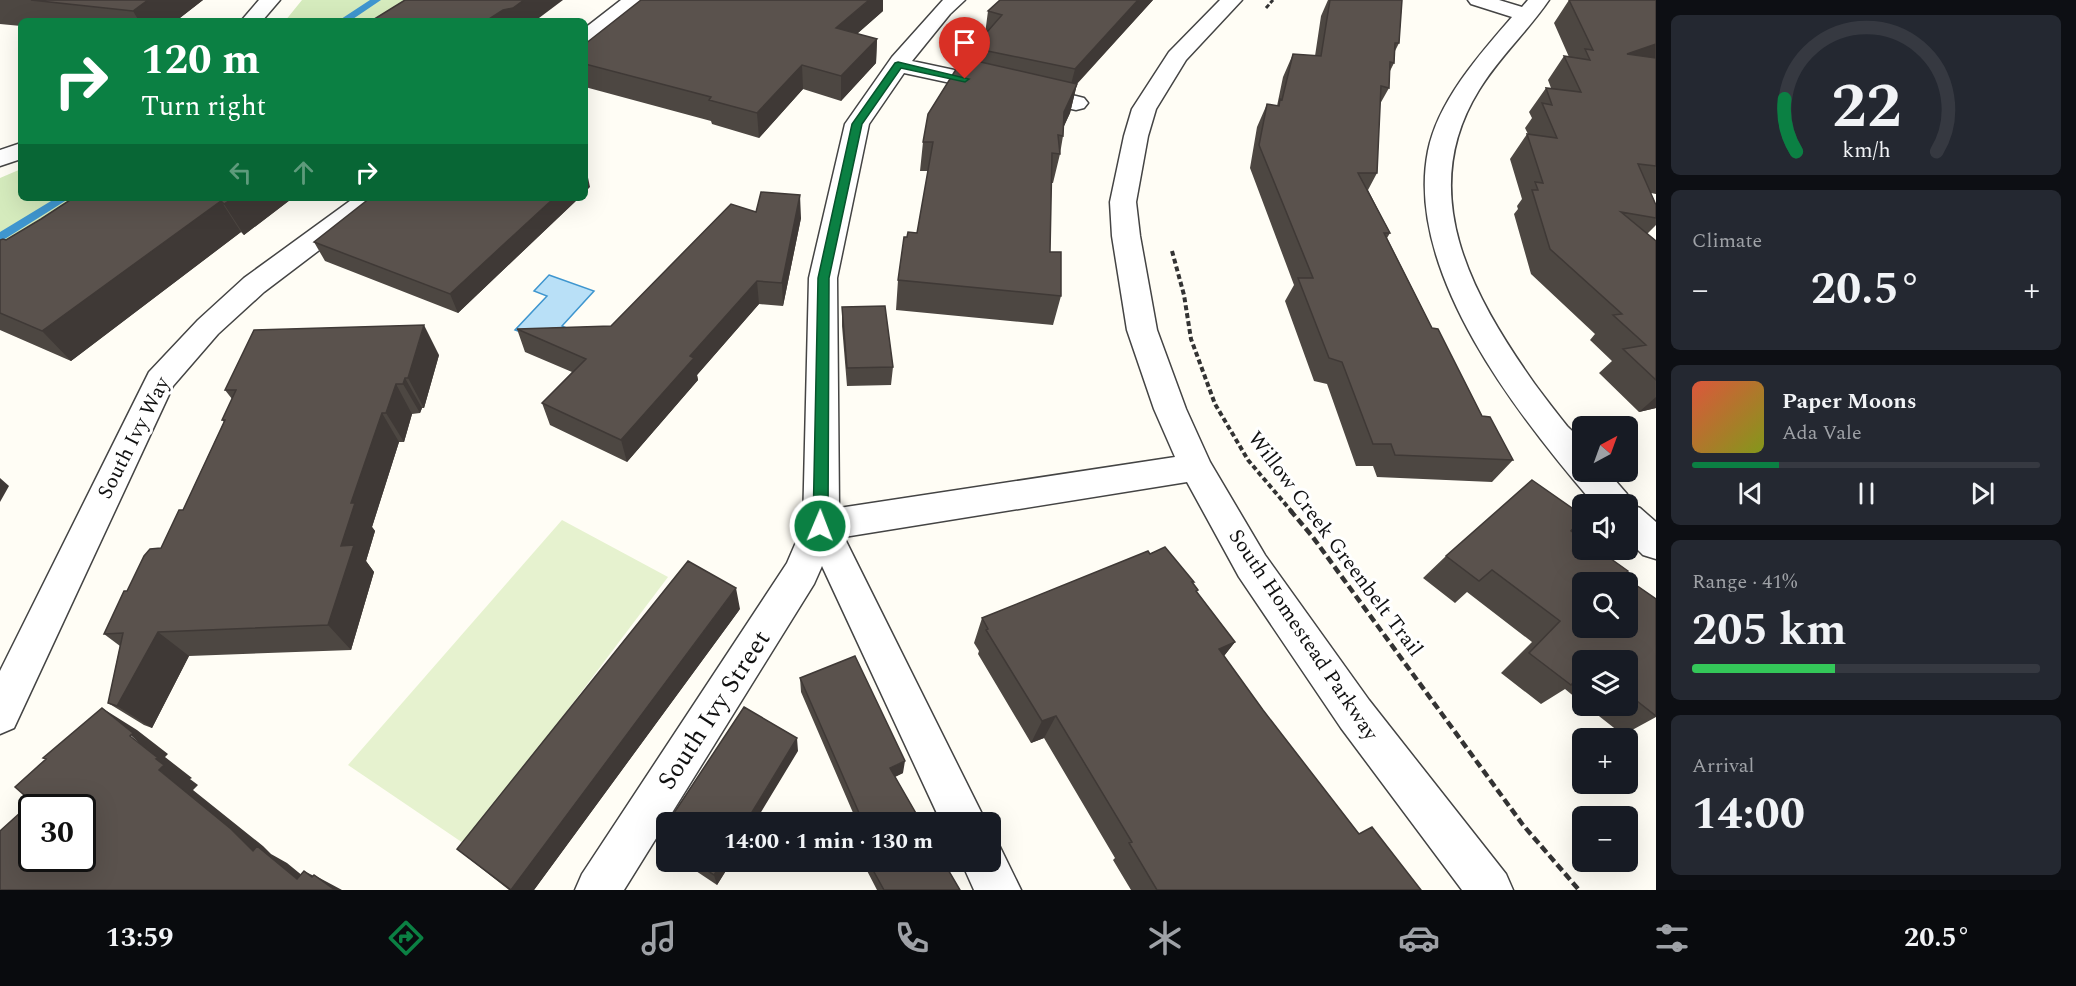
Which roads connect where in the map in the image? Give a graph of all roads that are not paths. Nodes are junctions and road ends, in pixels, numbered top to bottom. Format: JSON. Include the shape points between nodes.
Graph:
{"nodes":[{"id":1,"x":270,"y":0,"type":"edge"},
{"id":2,"x":634,"y":0,"type":"edge"},
{"id":3,"x":955,"y":0,"type":"edge"},
{"id":4,"x":1478,"y":0,"type":"edge"},
{"id":5,"x":1247,"y":6,"type":"edge"},
{"id":6,"x":1533,"y":7,"type":"edge"},
{"id":7,"x":254,"y":18,"type":"edge"},
{"id":8,"x":588,"y":36,"type":"edge"},
{"id":9,"x":898,"y":65,"type":"junction"},
{"id":10,"x":1076,"y":103,"type":"edge"},
{"id":11,"x":18,"y":151,"type":"edge"},
{"id":12,"x":0,"y":159,"type":"edge"},
{"id":13,"x":367,"y":201,"type":"edge"},
{"id":14,"x":1572,"y":455,"type":"edge"},
{"id":15,"x":1197,"y":467,"type":"junction"},
{"id":16,"x":1596,"y":482,"type":"edge"},
{"id":17,"x":1606,"y":494,"type":"edge"},
{"id":18,"x":820,"y":526,"type":"junction"},
{"id":19,"x":1638,"y":527,"type":"edge"},
{"id":20,"x":1656,"y":544,"type":"edge"},
{"id":21,"x":0,"y":714,"type":"edge"},
{"id":22,"x":959,"y":812,"type":"edge"},
{"id":23,"x":989,"y":872,"type":"edge"},
{"id":24,"x":598,"y":890,"type":"edge"},
{"id":25,"x":998,"y":890,"type":"edge"},
{"id":26,"x":1490,"y":890,"type":"edge"}],
"edges":[{"from":1,"to":7,"type":"street"},
{"from":2,"to":8,"type":"street"},
{"from":3,"to":9,"type":"street","name":"South Ivy Street"},
{"from":4,"to":6,"type":"street"},
{"from":5,"to":15,"type":"street","name":"South Homestead Parkway","via":[[1198,33],[1177,57],[1144,109],[1124,202],[1142,330],[1170,409]]},
{"from":6,"to":14,"type":"street","via":[[1464,94],[1439,153],[1437,182],[1441,222],[1451,259],[1480,326],[1547,426]]},
{"from":9,"to":10,"type":"street"},
{"from":9,"to":18,"type":"street","name":"South Ivy Street","via":[[857,124],[823,278]]},
{"from":11,"to":12,"type":"street"},
{"from":13,"to":21,"type":"street","name":"South Ivy Way","via":[[254,285],[208,327],[160,381]]},
{"from":15,"to":18,"type":"street"},
{"from":15,"to":26,"type":"street","name":"South Homestead Parkway","via":[[1252,566],[1310,651]]},
{"from":16,"to":17,"type":"street"},
{"from":18,"to":22,"type":"street","name":"South Ivy Street"},
{"from":18,"to":24,"type":"street","name":"South Ivy Street","via":[[801,573]]},
{"from":19,"to":20,"type":"street"},
{"from":23,"to":25,"type":"street"}]}
